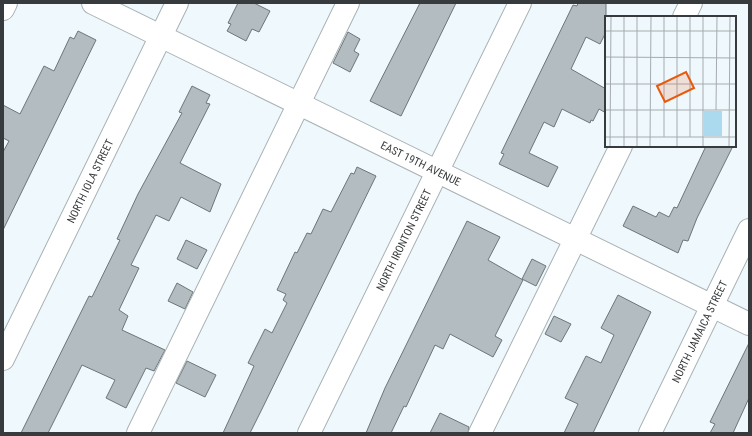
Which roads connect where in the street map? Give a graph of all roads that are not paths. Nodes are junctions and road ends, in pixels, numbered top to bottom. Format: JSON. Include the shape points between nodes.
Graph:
{"nodes":[{"id":1,"x":6,"y":3,"type":"edge"},
{"id":2,"x":93,"y":3,"type":"edge"},
{"id":3,"x":177,"y":3,"type":"edge"},
{"id":4,"x":348,"y":3,"type":"edge"},
{"id":5,"x":520,"y":3,"type":"edge"},
{"id":6,"x":691,"y":3,"type":"edge"},
{"id":7,"x":3,"y":9,"type":"edge"},
{"id":8,"x":684,"y":16,"type":"edge"},
{"id":9,"x":160,"y":36,"type":"junction"},
{"id":10,"x":299,"y":103,"type":"junction"},
{"id":11,"x":620,"y":147,"type":"edge"},
{"id":12,"x":438,"y":171,"type":"junction"},
{"id":13,"x":749,"y":230,"type":"edge"},
{"id":14,"x":575,"y":238,"type":"junction"},
{"id":15,"x":712,"y":306,"type":"junction"},
{"id":16,"x":749,"y":324,"type":"edge"},
{"id":17,"x":3,"y":359,"type":"edge"},
{"id":18,"x":138,"y":433,"type":"edge"},
{"id":19,"x":309,"y":433,"type":"edge"},
{"id":20,"x":480,"y":433,"type":"edge"},
{"id":21,"x":650,"y":433,"type":"edge"}],
"edges":[{"from":1,"to":7,"type":"street"},
{"from":2,"to":9,"type":"street","name":"EAST 19TH AVENUE"},
{"from":3,"to":9,"type":"street","name":"NORTH IOLA STREET"},
{"from":4,"to":10,"type":"street"},
{"from":5,"to":12,"type":"street","name":"NORTH IRONTON STREET"},
{"from":6,"to":8,"type":"street"},
{"from":9,"to":10,"type":"street","name":"EAST 19TH AVENUE"},
{"from":9,"to":17,"type":"street","name":"NORTH IOLA STREET"},
{"from":10,"to":12,"type":"street","name":"EAST 19TH AVENUE"},
{"from":10,"to":18,"type":"street"},
{"from":11,"to":14,"type":"street"},
{"from":12,"to":14,"type":"street","name":"EAST 19TH AVENUE"},
{"from":12,"to":19,"type":"street","name":"NORTH IRONTON STREET"},
{"from":13,"to":15,"type":"street","name":"NORTH JAMAICA STREET"},
{"from":14,"to":15,"type":"street","name":"EAST 19TH AVENUE"},
{"from":14,"to":20,"type":"street"},
{"from":15,"to":16,"type":"street","name":"EAST 19TH AVENUE"},
{"from":15,"to":21,"type":"street","name":"NORTH JAMAICA STREET"}]}
